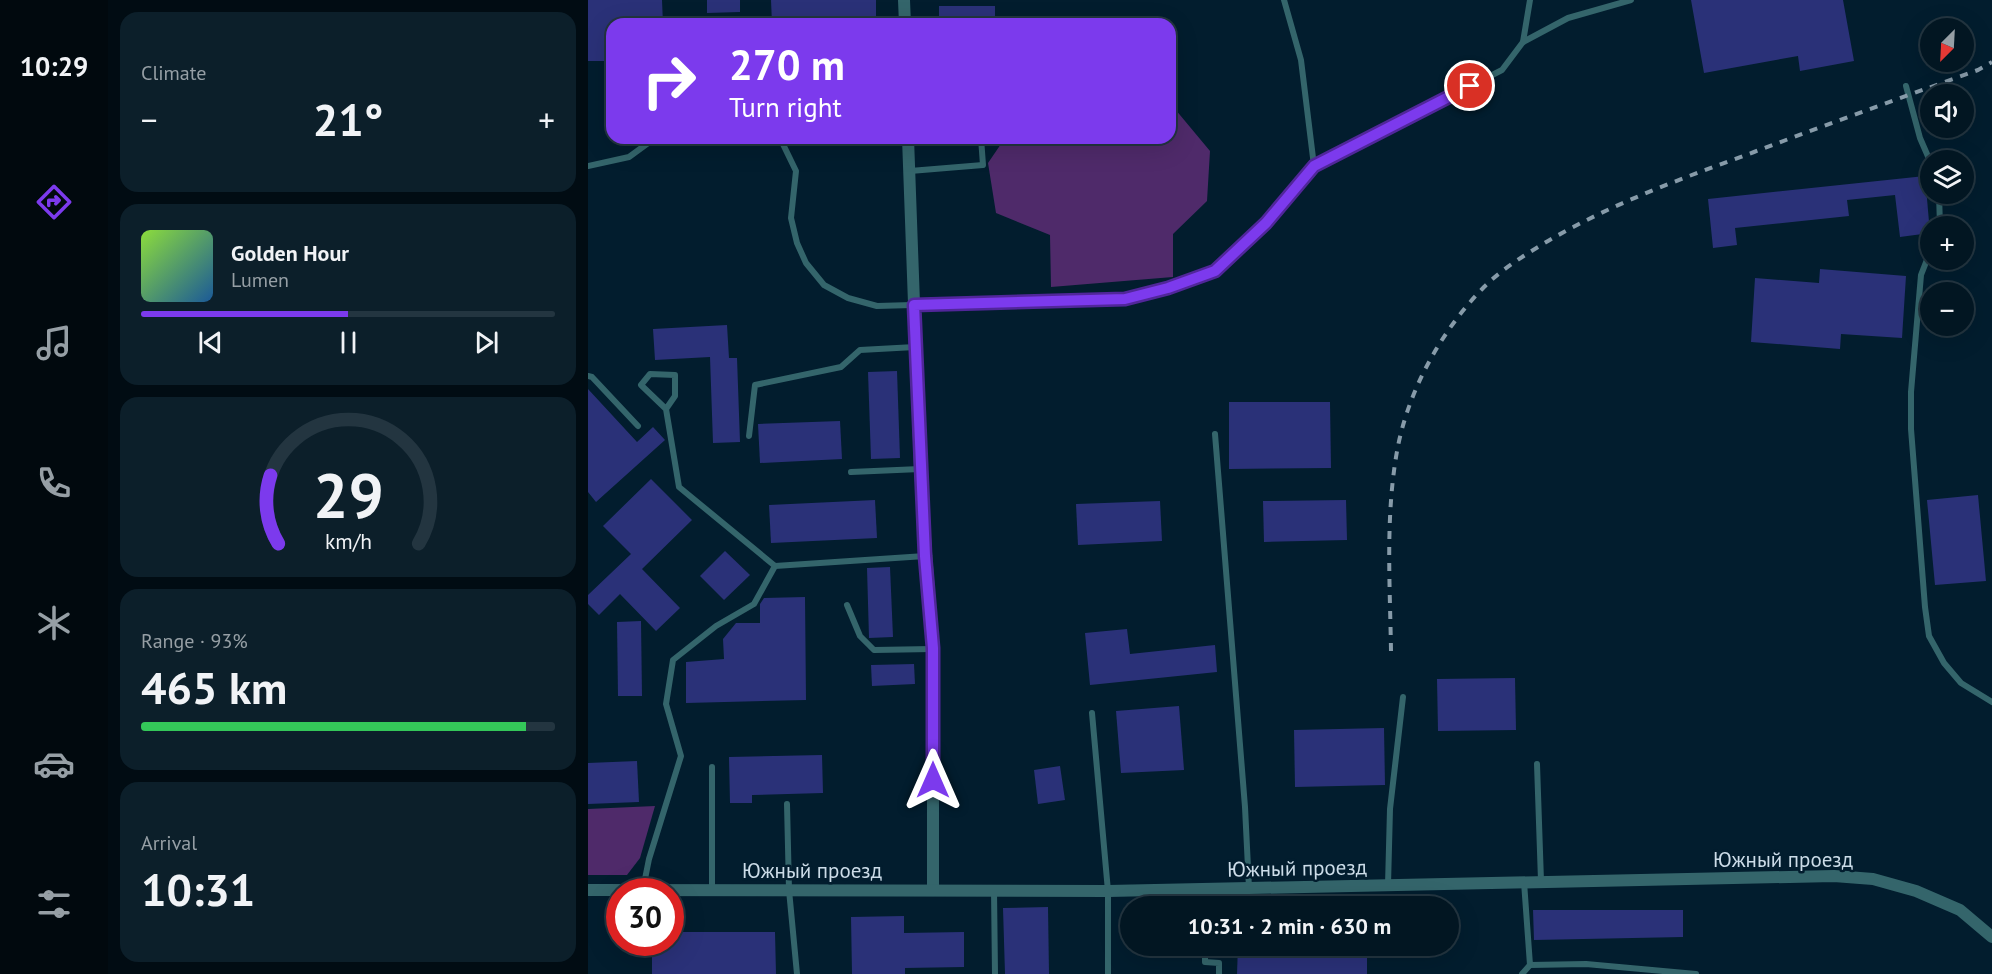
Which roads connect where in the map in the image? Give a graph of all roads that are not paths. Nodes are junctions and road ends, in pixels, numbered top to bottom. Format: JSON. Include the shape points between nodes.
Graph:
{"nodes":[{"id":1,"x":904,"y":0,"type":"edge"},
{"id":2,"x":1284,"y":0,"type":"edge"},
{"id":3,"x":1530,"y":0,"type":"edge"},
{"id":4,"x":1632,"y":0,"type":"edge"},
{"id":5,"x":904,"y":18,"type":"edge"},
{"id":6,"x":1523,"y":42,"type":"junction"},
{"id":7,"x":1906,"y":86,"type":"dead end"},
{"id":8,"x":647,"y":144,"type":"edge"},
{"id":9,"x":783,"y":144,"type":"edge"},
{"id":10,"x":908,"y":144,"type":"edge"},
{"id":11,"x":981,"y":144,"type":"edge"},
{"id":12,"x":1925,"y":150,"type":"edge"},
{"id":13,"x":588,"y":166,"type":"edge"},
{"id":14,"x":1314,"y":166,"type":"junction"},
{"id":15,"x":909,"y":171,"type":"junction"},
{"id":16,"x":1923,"y":270,"type":"edge"},
{"id":17,"x":914,"y":305,"type":"junction"},
{"id":18,"x":916,"y":346,"type":"junction"},
{"id":19,"x":588,"y":376,"type":"edge"},
{"id":20,"x":666,"y":409,"type":"junction"},
{"id":21,"x":638,"y":426,"type":"dead end"},
{"id":22,"x":1215,"y":434,"type":"dead end"},
{"id":23,"x":749,"y":436,"type":"dead end"},
{"id":24,"x":920,"y":469,"type":"junction"},
{"id":25,"x":851,"y":472,"type":"dead end"},
{"id":26,"x":925,"y":556,"type":"junction"},
{"id":27,"x":775,"y":566,"type":"junction"},
{"id":28,"x":847,"y":606,"type":"dead end"},
{"id":29,"x":933,"y":648,"type":"junction"},
{"id":30,"x":1403,"y":697,"type":"dead end"},
{"id":31,"x":1992,"y":702,"type":"edge"},
{"id":32,"x":1092,"y":713,"type":"dead end"},
{"id":33,"x":1537,"y":764,"type":"dead end"},
{"id":34,"x":712,"y":766,"type":"dead end"},
{"id":35,"x":787,"y":804,"type":"dead end"},
{"id":36,"x":645,"y":878,"type":"edge"},
{"id":37,"x":1524,"y":882,"type":"junction"},
{"id":38,"x":1541,"y":882,"type":"junction"},
{"id":39,"x":1388,"y":885,"type":"junction"},
{"id":40,"x":1249,"y":888,"type":"junction"},
{"id":41,"x":933,"y":889,"type":"junction"},
{"id":42,"x":1206,"y":889,"type":"junction"},
{"id":43,"x":588,"y":890,"type":"edge"},
{"id":44,"x":606,"y":890,"type":"edge"},
{"id":45,"x":684,"y":890,"type":"edge"},
{"id":46,"x":712,"y":890,"type":"junction"},
{"id":47,"x":789,"y":890,"type":"junction"},
{"id":48,"x":994,"y":890,"type":"junction"},
{"id":49,"x":1108,"y":891,"type":"junction"},
{"id":50,"x":1206,"y":896,"type":"edge"},
{"id":51,"x":1992,"y":937,"type":"edge"},
{"id":52,"x":1205,"y":956,"type":"edge"},
{"id":53,"x":1530,"y":965,"type":"junction"},
{"id":54,"x":797,"y":974,"type":"edge"},
{"id":55,"x":995,"y":974,"type":"edge"},
{"id":56,"x":1108,"y":974,"type":"edge"},
{"id":57,"x":1219,"y":974,"type":"edge"},
{"id":58,"x":1522,"y":974,"type":"edge"},
{"id":59,"x":1696,"y":974,"type":"edge"}],
"edges":[{"from":1,"to":5,"type":"street"},
{"from":2,"to":14,"type":"lane","via":[[1301,60]]},
{"from":3,"to":6,"type":"lane"},
{"from":4,"to":6,"type":"lane","via":[[1568,18]]},
{"from":6,"to":14,"type":"lane","via":[[1502,70]]},
{"from":7,"to":12,"type":"lane"},
{"from":8,"to":13,"type":"lane","via":[[629,157]]},
{"from":9,"to":17,"type":"lane","via":[[796,171],[791,218],[806,264],[824,285],[848,298],[877,306]]},
{"from":10,"to":15,"type":"street"},
{"from":11,"to":15,"type":"lane","via":[[983,165]]},
{"from":14,"to":17,"type":"lane","via":[[1266,223],[1215,271],[1168,288],[1125,299]]},
{"from":15,"to":17,"type":"street"},
{"from":16,"to":31,"type":"lane","via":[[1911,429],[1929,636],[1944,663],[1961,682]]},
{"from":17,"to":18,"type":"street"},
{"from":18,"to":23,"type":"lane","via":[[860,350],[841,367],[755,385]]},
{"from":18,"to":24,"type":"street"},
{"from":19,"to":21,"type":"lane"},
{"from":20,"to":20,"type":"lane","via":[[641,385],[650,374],[675,375],[675,396]]},
{"from":20,"to":27,"type":"lane","via":[[679,487]]},
{"from":22,"to":40,"type":"lane"},
{"from":24,"to":25,"type":"lane"},
{"from":24,"to":26,"type":"street"},
{"from":26,"to":27,"type":"lane"},
{"from":26,"to":29,"type":"street"},
{"from":27,"to":36,"type":"lane","via":[[754,604],[716,626],[673,660],[666,704],[681,756]]},
{"from":28,"to":29,"type":"lane","via":[[860,636],[874,650]]},
{"from":29,"to":41,"type":"street"},
{"from":30,"to":39,"type":"lane","via":[[1390,808]]},
{"from":32,"to":49,"type":"lane"},
{"from":33,"to":38,"type":"lane"},
{"from":34,"to":46,"type":"lane"},
{"from":35,"to":47,"type":"lane"},
{"from":37,"to":38,"type":"street","name":"Южный проезд"},
{"from":37,"to":39,"type":"street","name":"Южный проезд"},
{"from":37,"to":53,"type":"lane"},
{"from":38,"to":51,"type":"street","name":"Южный проезд","via":[[1834,876],[1873,879],[1916,891],[1960,910]]},
{"from":39,"to":40,"type":"street","name":"Южный проезд"},
{"from":40,"to":42,"type":"street","name":"Южный проезд"},
{"from":41,"to":47,"type":"street","name":"Южный проезд"},
{"from":41,"to":48,"type":"street","name":"Южный проезд"},
{"from":42,"to":49,"type":"street","name":"Южный проезд"},
{"from":42,"to":50,"type":"lane"},
{"from":43,"to":44,"type":"street","name":"Южный проезд"},
{"from":45,"to":46,"type":"street","name":"Южный проезд"},
{"from":46,"to":47,"type":"street","name":"Южный проезд"},
{"from":47,"to":54,"type":"lane"},
{"from":48,"to":49,"type":"street","name":"Южный проезд"},
{"from":48,"to":55,"type":"lane"},
{"from":49,"to":56,"type":"lane"},
{"from":52,"to":57,"type":"lane","via":[[1205,962],[1219,963]]},
{"from":53,"to":58,"type":"lane"},
{"from":53,"to":59,"type":"lane","via":[[1586,964]]}]}
